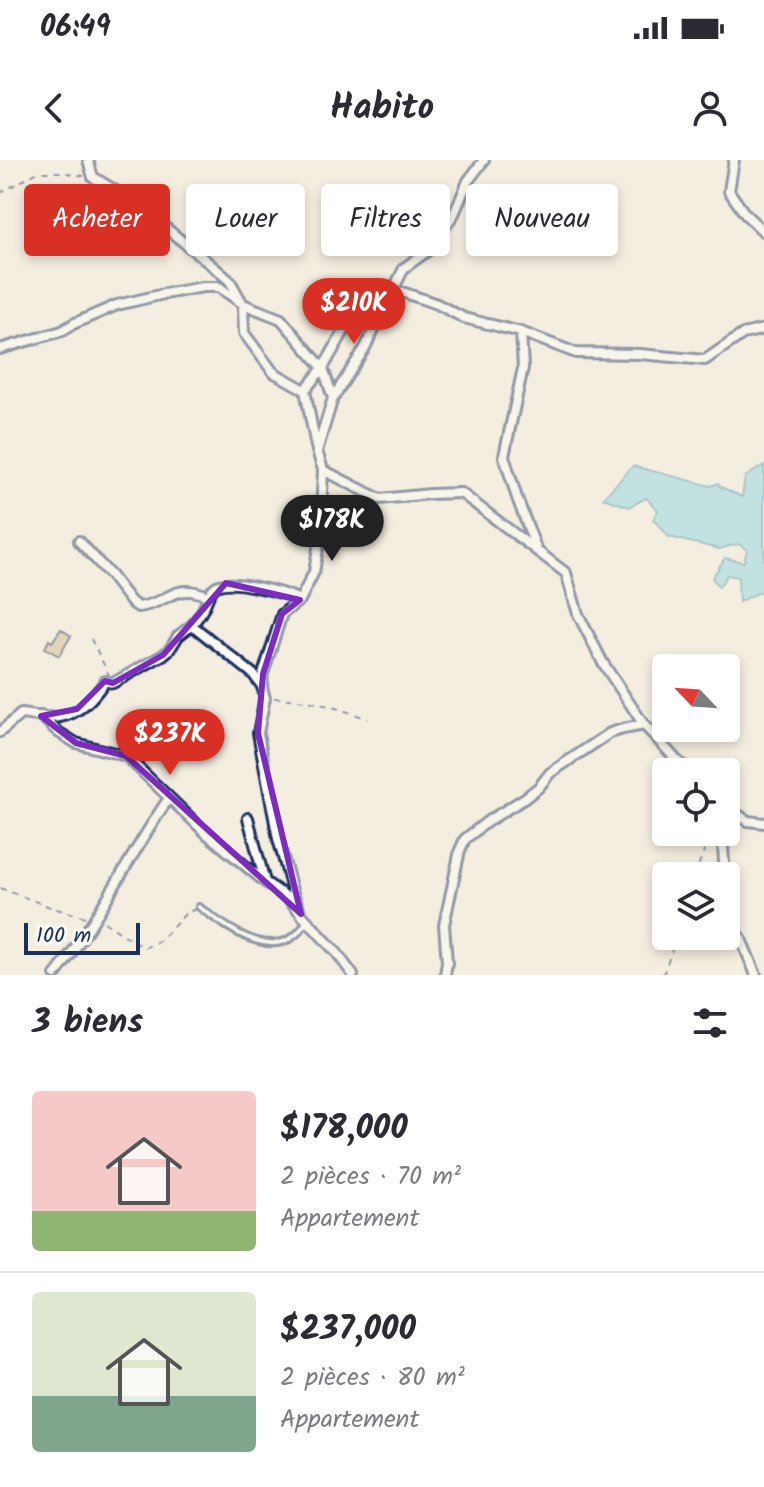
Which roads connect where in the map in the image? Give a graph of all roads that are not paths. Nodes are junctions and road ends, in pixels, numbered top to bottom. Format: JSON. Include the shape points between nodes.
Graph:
{"nodes":[{"id":1,"x":88,"y":160,"type":"edge"},
{"id":2,"x":484,"y":160,"type":"edge"},
{"id":3,"x":734,"y":160,"type":"edge"},
{"id":4,"x":764,"y":232,"type":"edge"},
{"id":5,"x":393,"y":289,"type":"junction"},
{"id":6,"x":243,"y":304,"type":"junction"},
{"id":7,"x":764,"y":329,"type":"edge"},
{"id":8,"x":521,"y":332,"type":"junction"},
{"id":9,"x":0,"y":349,"type":"edge"},
{"id":10,"x":323,"y":368,"type":"junction"},
{"id":11,"x":305,"y":390,"type":"junction"},
{"id":12,"x":333,"y":398,"type":"junction"},
{"id":13,"x":317,"y":451,"type":"junction"},
{"id":14,"x":323,"y":470,"type":"junction"},
{"id":15,"x":79,"y":541,"type":"dead end"},
{"id":16,"x":536,"y":549,"type":"junction"},
{"id":17,"x":208,"y":596,"type":"junction"},
{"id":18,"x":300,"y":600,"type":"junction"},
{"id":19,"x":192,"y":625,"type":"junction"},
{"id":20,"x":262,"y":687,"type":"junction"},
{"id":21,"x":41,"y":716,"type":"junction"},
{"id":22,"x":644,"y":725,"type":"junction"},
{"id":23,"x":0,"y":732,"type":"edge"},
{"id":24,"x":675,"y":758,"type":"edge"},
{"id":25,"x":169,"y":798,"type":"junction"},
{"id":26,"x":248,"y":818,"type":"dead end"},
{"id":27,"x":740,"y":818,"type":"edge"},
{"id":28,"x":764,"y":823,"type":"edge"},
{"id":29,"x":265,"y":882,"type":"junction"},
{"id":30,"x":199,"y":907,"type":"dead end"},
{"id":31,"x":304,"y":917,"type":"junction"},
{"id":32,"x":740,"y":938,"type":"edge"},
{"id":33,"x":755,"y":974,"type":"edge"},
{"id":34,"x":55,"y":975,"type":"edge"},
{"id":35,"x":353,"y":975,"type":"edge"},
{"id":36,"x":445,"y":975,"type":"edge"}],
"edges":[{"from":1,"to":6,"type":"street","via":[[93,177],[134,202],[209,263],[230,281]]},
{"from":2,"to":5,"type":"street","via":[[429,250],[404,268]]},
{"from":3,"to":4,"type":"street","via":[[729,191]]},
{"from":5,"to":8,"type":"street","via":[[464,318]]},
{"from":5,"to":10,"type":"street","via":[[348,324]]},
{"from":5,"to":12,"type":"street"},
{"from":6,"to":9,"type":"street","via":[[219,287],[164,294],[117,305],[62,331]]},
{"from":6,"to":10,"type":"street","via":[[281,319]]},
{"from":6,"to":11,"type":"street","via":[[244,333],[273,372]]},
{"from":7,"to":8,"type":"street","via":[[743,334],[705,360],[576,353]]},
{"from":8,"to":16,"type":"street","via":[[523,368],[504,456]]},
{"from":10,"to":11,"type":"street"},
{"from":10,"to":12,"type":"street"},
{"from":11,"to":13,"type":"street"},
{"from":12,"to":13,"type":"street"},
{"from":13,"to":14,"type":"street"},
{"from":14,"to":16,"type":"street","via":[[380,499],[461,493]]},
{"from":14,"to":18,"type":"street","via":[[314,572]]},
{"from":15,"to":17,"type":"street","via":[[138,607],[192,589]]},
{"from":16,"to":22,"type":"street","via":[[566,573],[578,614],[603,663]]},
{"from":17,"to":18,"type":"street","via":[[226,583]]},
{"from":17,"to":19,"type":"street"},
{"from":18,"to":20,"type":"street","via":[[282,614]]},
{"from":19,"to":20,"type":"street"},
{"from":19,"to":21,"type":"street","via":[[163,655],[113,683],[105,681],[91,701],[60,717]]},
{"from":20,"to":31,"type":"street","via":[[258,733],[278,839]]},
{"from":21,"to":23,"type":"street","via":[[21,714]]},
{"from":21,"to":25,"type":"street","via":[[76,743],[126,756]]},
{"from":22,"to":24,"type":"street"},
{"from":22,"to":36,"type":"street","via":[[610,733],[465,839],[444,925]]},
{"from":25,"to":29,"type":"street"},
{"from":25,"to":34,"type":"street"},
{"from":26,"to":29,"type":"street"},
{"from":27,"to":28,"type":"street"},
{"from":29,"to":31,"type":"street"},
{"from":30,"to":31,"type":"lane","via":[[258,943],[283,942],[300,932]]},
{"from":31,"to":35,"type":"street"},
{"from":32,"to":33,"type":"street"}]}
